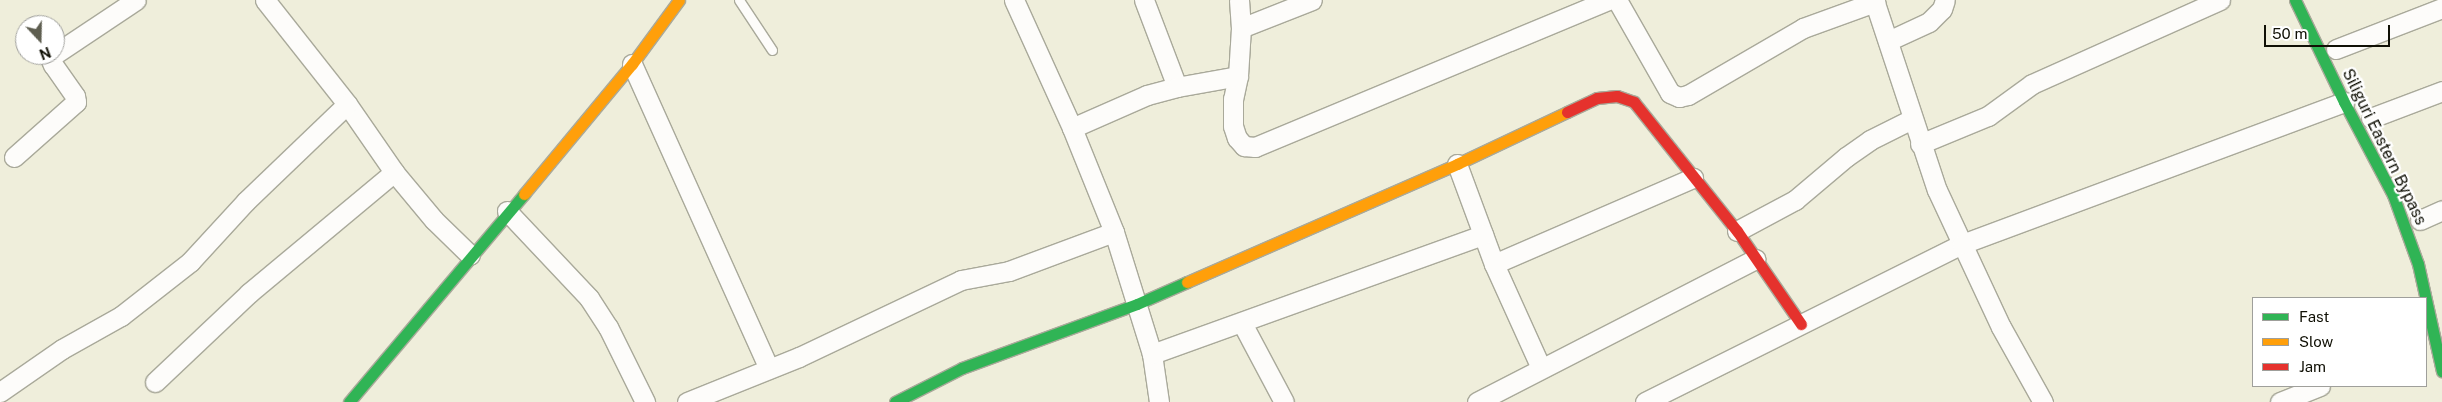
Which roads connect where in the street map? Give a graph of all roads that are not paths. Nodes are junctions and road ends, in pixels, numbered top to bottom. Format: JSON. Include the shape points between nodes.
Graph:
{"nodes":[{"id":1,"x":136,"y":0,"type":"edge"},
{"id":2,"x":679,"y":0,"type":"edge"},
{"id":3,"x":738,"y":0,"type":"edge"},
{"id":4,"x":1014,"y":0,"type":"edge"},
{"id":5,"x":1144,"y":0,"type":"edge"},
{"id":6,"x":1239,"y":0,"type":"edge"},
{"id":7,"x":1312,"y":0,"type":"edge"},
{"id":8,"x":1608,"y":0,"type":"edge"},
{"id":9,"x":1617,"y":0,"type":"edge"},
{"id":10,"x":1944,"y":0,"type":"edge"},
{"id":11,"x":2220,"y":0,"type":"edge"},
{"id":12,"x":2295,"y":0,"type":"edge"},
{"id":13,"x":1875,"y":1,"type":"edge"},
{"id":14,"x":272,"y":3,"type":"edge"},
{"id":15,"x":2442,"y":8,"type":"edge"},
{"id":16,"x":1241,"y":28,"type":"junction"},
{"id":17,"x":1888,"y":41,"type":"junction"},
{"id":18,"x":65,"y":47,"type":"edge"},
{"id":19,"x":2335,"y":47,"type":"dead end"},
{"id":20,"x":772,"y":50,"type":"dead end"},
{"id":21,"x":632,"y":64,"type":"junction"},
{"id":22,"x":53,"y":65,"type":"edge"},
{"id":23,"x":1238,"y":76,"type":"junction"},
{"id":24,"x":1177,"y":87,"type":"junction"},
{"id":25,"x":2442,"y":92,"type":"edge"},
{"id":26,"x":2344,"y":102,"type":"junction"},
{"id":27,"x":347,"y":104,"type":"junction"},
{"id":28,"x":2371,"y":118,"type":"dead end"},
{"id":29,"x":1912,"y":119,"type":"junction"},
{"id":30,"x":1072,"y":128,"type":"junction"},
{"id":31,"x":1920,"y":144,"type":"junction"},
{"id":32,"x":14,"y":157,"type":"dead end"},
{"id":33,"x":1457,"y":164,"type":"junction"},
{"id":34,"x":394,"y":172,"type":"junction"},
{"id":35,"x":1694,"y":178,"type":"junction"},
{"id":36,"x":2442,"y":210,"type":"edge"},
{"id":37,"x":507,"y":211,"type":"junction"},
{"id":38,"x":2420,"y":220,"type":"dead end"},
{"id":39,"x":1737,"y":231,"type":"junction"},
{"id":40,"x":1114,"y":232,"type":"junction"},
{"id":41,"x":1483,"y":235,"type":"junction"},
{"id":42,"x":1962,"y":244,"type":"junction"},
{"id":43,"x":470,"y":255,"type":"junction"},
{"id":44,"x":1755,"y":259,"type":"junction"},
{"id":45,"x":1494,"y":264,"type":"junction"},
{"id":46,"x":2425,"y":297,"type":"edge"},
{"id":47,"x":1137,"y":304,"type":"junction"},
{"id":48,"x":2427,"y":307,"type":"edge"},
{"id":49,"x":1242,"y":323,"type":"junction"},
{"id":50,"x":1801,"y":324,"type":"junction"},
{"id":51,"x":2434,"y":340,"type":"edge"},
{"id":52,"x":1152,"y":354,"type":"junction"},
{"id":53,"x":1542,"y":368,"type":"junction"},
{"id":54,"x":769,"y":369,"type":"junction"},
{"id":55,"x":2442,"y":371,"type":"edge"},
{"id":56,"x":155,"y":382,"type":"dead end"},
{"id":57,"x":2318,"y":387,"type":"edge"},
{"id":58,"x":0,"y":392,"type":"edge"},
{"id":59,"x":2036,"y":399,"type":"edge"},
{"id":60,"x":349,"y":402,"type":"edge"},
{"id":61,"x":645,"y":402,"type":"edge"},
{"id":62,"x":687,"y":402,"type":"edge"},
{"id":63,"x":895,"y":402,"type":"edge"},
{"id":64,"x":1159,"y":402,"type":"edge"},
{"id":65,"x":1284,"y":402,"type":"edge"},
{"id":66,"x":1477,"y":402,"type":"edge"},
{"id":67,"x":1645,"y":402,"type":"edge"},
{"id":68,"x":2280,"y":402,"type":"edge"}],
"edges":[{"from":1,"to":18,"type":"street"},
{"from":2,"to":21,"type":"street"},
{"from":3,"to":20,"type":"lane"},
{"from":4,"to":30,"type":"street"},
{"from":5,"to":24,"type":"street"},
{"from":6,"to":16,"type":"street"},
{"from":7,"to":16,"type":"street"},
{"from":8,"to":23,"type":"street","via":[[1255,147],[1244,146],[1233,126],[1233,99]]},
{"from":9,"to":13,"type":"street","via":[[1670,93],[1679,97],[1688,95],[1802,28]]},
{"from":10,"to":17,"type":"street","via":[[1937,16],[1929,22]]},
{"from":11,"to":31,"type":"street","via":[[2032,84],[1988,116]]},
{"from":12,"to":26,"type":"street","name":"Siliguri Eastern Bypass"},
{"from":13,"to":17,"type":"street"},
{"from":14,"to":27,"type":"street"},
{"from":15,"to":19,"type":"street"},
{"from":16,"to":23,"type":"street"},
{"from":17,"to":29,"type":"street"},
{"from":21,"to":37,"type":"street"},
{"from":21,"to":54,"type":"street"},
{"from":22,"to":32,"type":"street","via":[[76,102]]},
{"from":23,"to":24,"type":"street"},
{"from":24,"to":30,"type":"street","via":[[1147,95]]},
{"from":25,"to":28,"type":"street"},
{"from":26,"to":42,"type":"street"},
{"from":26,"to":46,"type":"street","name":"Siliguri Eastern Bypass","via":[[2389,187],[2418,264]]},
{"from":27,"to":34,"type":"street"},
{"from":27,"to":58,"type":"street","via":[[246,201],[190,262],[121,316],[62,349]]},
{"from":29,"to":31,"type":"street"},
{"from":29,"to":39,"type":"street","via":[[1870,140],[1795,200]]},
{"from":30,"to":40,"type":"street"},
{"from":31,"to":42,"type":"street"},
{"from":33,"to":35,"type":"street","via":[[1597,98],[1617,96],[1634,102]]},
{"from":33,"to":41,"type":"street"},
{"from":33,"to":47,"type":"street"},
{"from":34,"to":43,"type":"street","via":[[434,220]]},
{"from":34,"to":56,"type":"street","via":[[249,293]]},
{"from":35,"to":39,"type":"street"},
{"from":35,"to":45,"type":"street"},
{"from":36,"to":38,"type":"street"},
{"from":37,"to":43,"type":"street"},
{"from":37,"to":61,"type":"street","via":[[589,298],[608,327]]},
{"from":39,"to":44,"type":"street"},
{"from":40,"to":47,"type":"street"},
{"from":40,"to":54,"type":"street","via":[[1008,271],[961,280]]},
{"from":41,"to":45,"type":"street"},
{"from":41,"to":49,"type":"street"},
{"from":42,"to":50,"type":"street"},
{"from":42,"to":59,"type":"street"},
{"from":43,"to":60,"type":"street"},
{"from":44,"to":50,"type":"street"},
{"from":44,"to":53,"type":"street"},
{"from":45,"to":53,"type":"street"},
{"from":47,"to":52,"type":"street"},
{"from":47,"to":63,"type":"street","via":[[962,368]]},
{"from":48,"to":51,"type":"street","name":"Siliguri Eastern Bypass"},
{"from":49,"to":52,"type":"street"},
{"from":49,"to":65,"type":"street"},
{"from":50,"to":67,"type":"street"},
{"from":51,"to":55,"type":"street","name":"Siliguri Eastern Bypass"},
{"from":52,"to":64,"type":"street"},
{"from":53,"to":66,"type":"street"},
{"from":54,"to":62,"type":"street"},
{"from":57,"to":68,"type":"street"}]}
